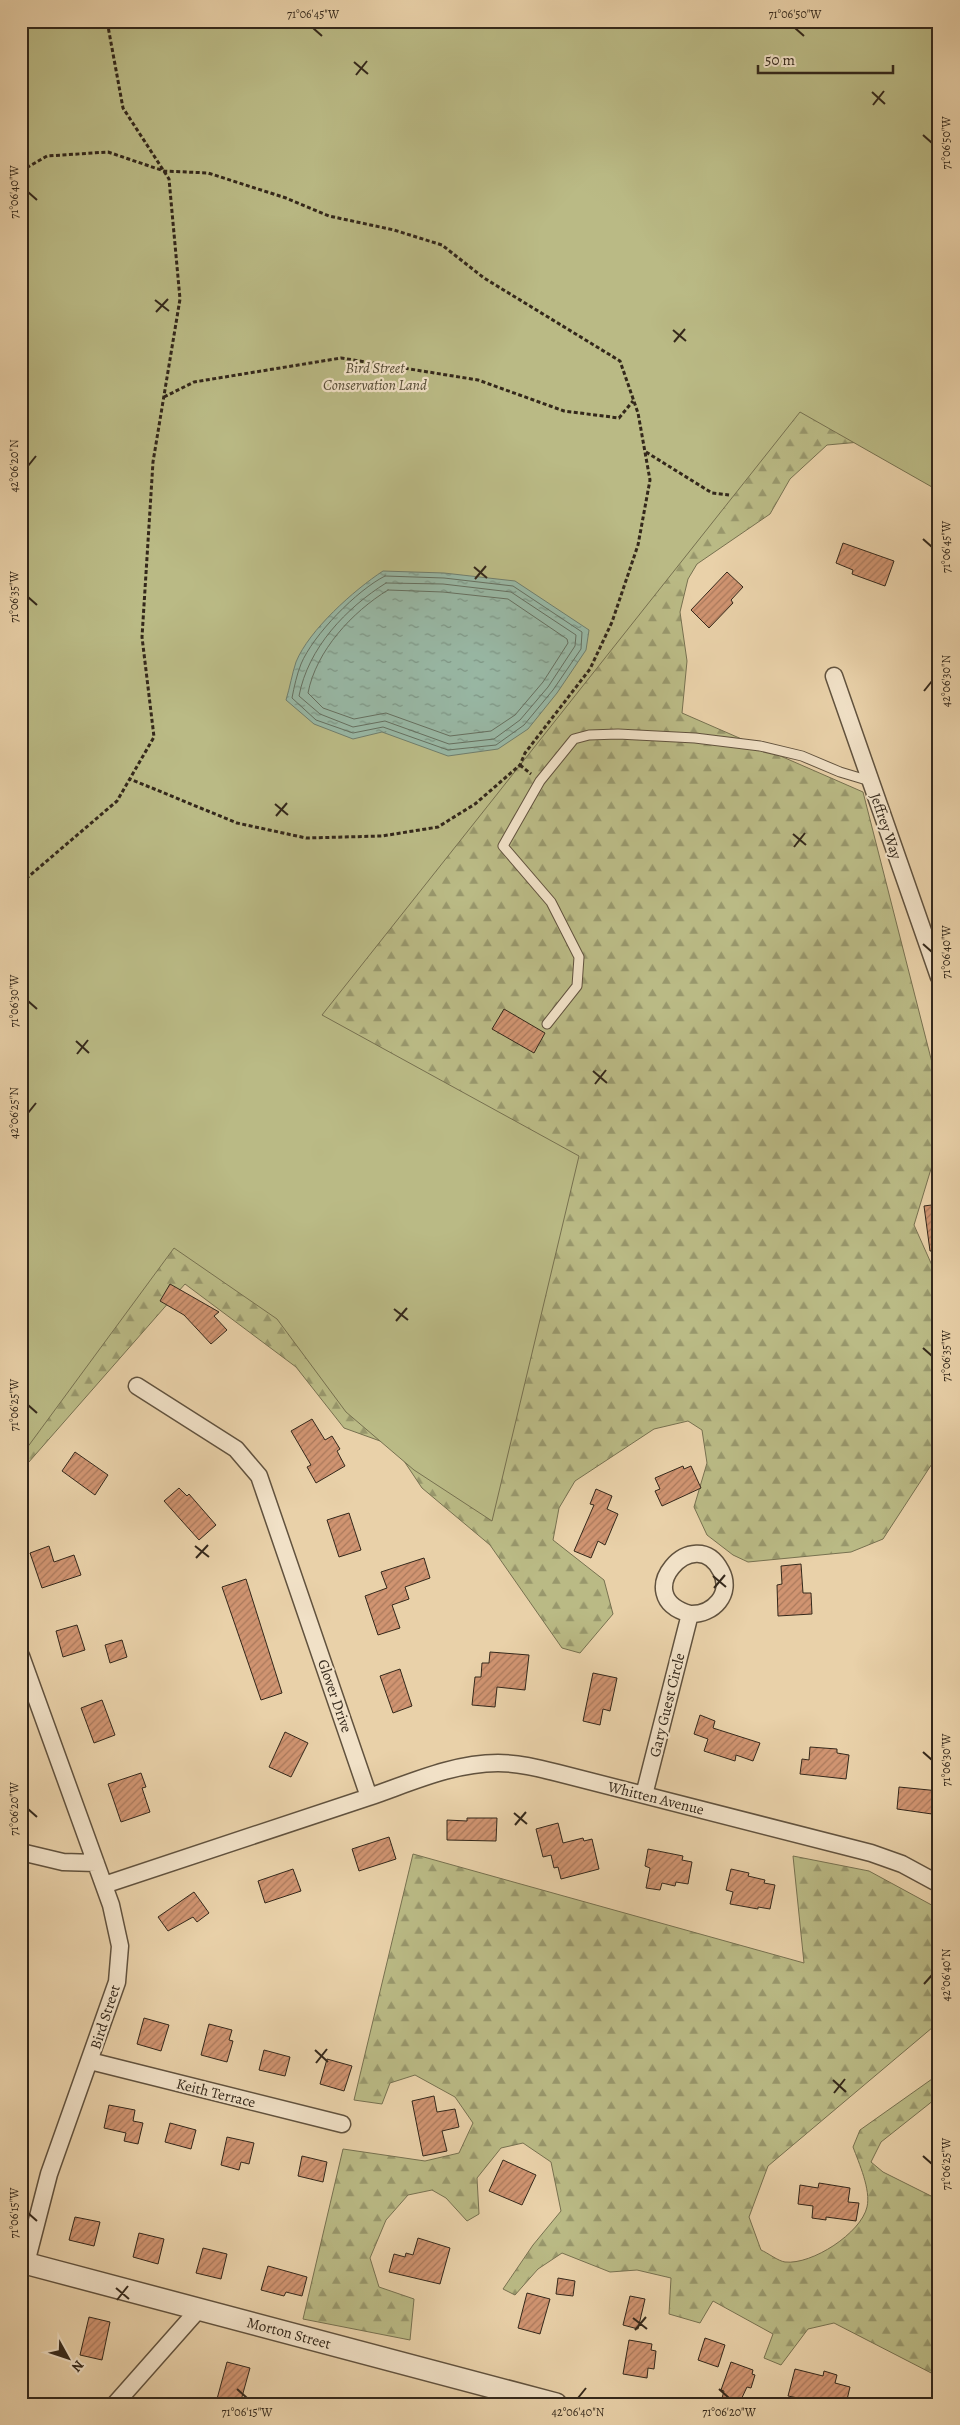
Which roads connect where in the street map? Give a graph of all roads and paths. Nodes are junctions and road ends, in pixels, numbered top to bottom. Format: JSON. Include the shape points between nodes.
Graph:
{"nodes":[{"id":1,"x":106,"y":21,"type":"edge"},
{"id":2,"x":21,"y":171,"type":"edge"},
{"id":3,"x":164,"y":171,"type":"junction"},
{"id":4,"x":164,"y":397,"type":"junction"},
{"id":5,"x":633,"y":401,"type":"junction"},
{"id":6,"x":645,"y":451,"type":"junction"},
{"id":7,"x":729,"y":495,"type":"dead end"},
{"id":8,"x":834,"y":676,"type":"dead end"},
{"id":9,"x":130,"y":779,"type":"junction"},
{"id":10,"x":870,"y":781,"type":"junction"},
{"id":11,"x":21,"y":882,"type":"edge"},
{"id":12,"x":939,"y":977,"type":"edge"},
{"id":13,"x":547,"y":1024,"type":"dead end"},
{"id":14,"x":136,"y":1386,"type":"dead end"},
{"id":15,"x":690,"y":1614,"type":"dead end"},
{"id":16,"x":21,"y":1656,"type":"edge"},
{"id":17,"x":644,"y":1795,"type":"junction"},
{"id":18,"x":368,"y":1797,"type":"junction"},
{"id":19,"x":21,"y":1852,"type":"edge"},
{"id":20,"x":96,"y":1863,"type":"junction"},
{"id":21,"x":939,"y":1884,"type":"edge"},
{"id":22,"x":104,"y":1885,"type":"junction"},
{"id":23,"x":90,"y":2061,"type":"junction"},
{"id":24,"x":342,"y":2124,"type":"dead end"},
{"id":25,"x":23,"y":2263,"type":"edge"},
{"id":26,"x":199,"y":2309,"type":"junction"},
{"id":27,"x":542,"y":2402,"type":"edge"},
{"id":28,"x":115,"y":2404,"type":"edge"}],
"edges":[{"from":1,"to":3,"type":"path","via":[[123,108]]},
{"from":2,"to":3,"type":"path","via":[[47,156],[108,152]]},
{"from":3,"to":4,"type":"path","via":[[169,179],[180,299]]},
{"from":3,"to":5,"type":"path","via":[[208,173],[286,198],[329,216],[394,230],[442,245],[484,278],[620,361]]},
{"from":4,"to":5,"type":"path","via":[[194,382],[341,358],[478,380],[564,411],[619,418]]},
{"from":4,"to":9,"type":"path","via":[[154,462],[142,637],[154,737]]},
{"from":5,"to":6,"type":"path"},
{"from":6,"to":7,"type":"path","via":[[712,493]]},
{"from":6,"to":9,"type":"path","via":[[650,480],[638,544],[612,622],[590,669],[524,753],[520,765],[475,804],[438,827],[382,836],[306,838],[237,823]]},
{"from":8,"to":10,"type":"street","name":"Jeffrey Way"},
{"from":9,"to":11,"type":"path","via":[[117,801]]},
{"from":10,"to":12,"type":"street","name":"Jeffrey Way"},
{"from":10,"to":13,"type":"lane","via":[[802,756],[760,746],[618,734],[574,739],[540,781],[504,846],[551,902],[579,957],[577,986]]},
{"from":14,"to":18,"type":"street","name":"Glover Drive","via":[[236,1449],[259,1476]]},
{"from":15,"to":17,"type":"street","name":"Gary Guest Circle"},
{"from":16,"to":20,"type":"street","name":"Bird Street"},
{"from":17,"to":18,"type":"street","name":"Whitten Avenue","via":[[539,1768],[498,1763],[448,1770]]},
{"from":17,"to":21,"type":"street","name":"Whitten Avenue","via":[[870,1853],[902,1864]]},
{"from":18,"to":22,"type":"street"},
{"from":19,"to":20,"type":"street","via":[[63,1862]]},
{"from":20,"to":22,"type":"street","name":"Bird Street"},
{"from":22,"to":23,"type":"street","name":"Bird Street","via":[[120,1946],[117,1982]]},
{"from":23,"to":24,"type":"street","name":"Keith Terrace"},
{"from":23,"to":25,"type":"street","name":"Bird Street","via":[[49,2174]]},
{"from":25,"to":26,"type":"street","name":"Morton Street"},
{"from":26,"to":27,"type":"street","name":"Morton Street"},
{"from":26,"to":28,"type":"street"}]}
